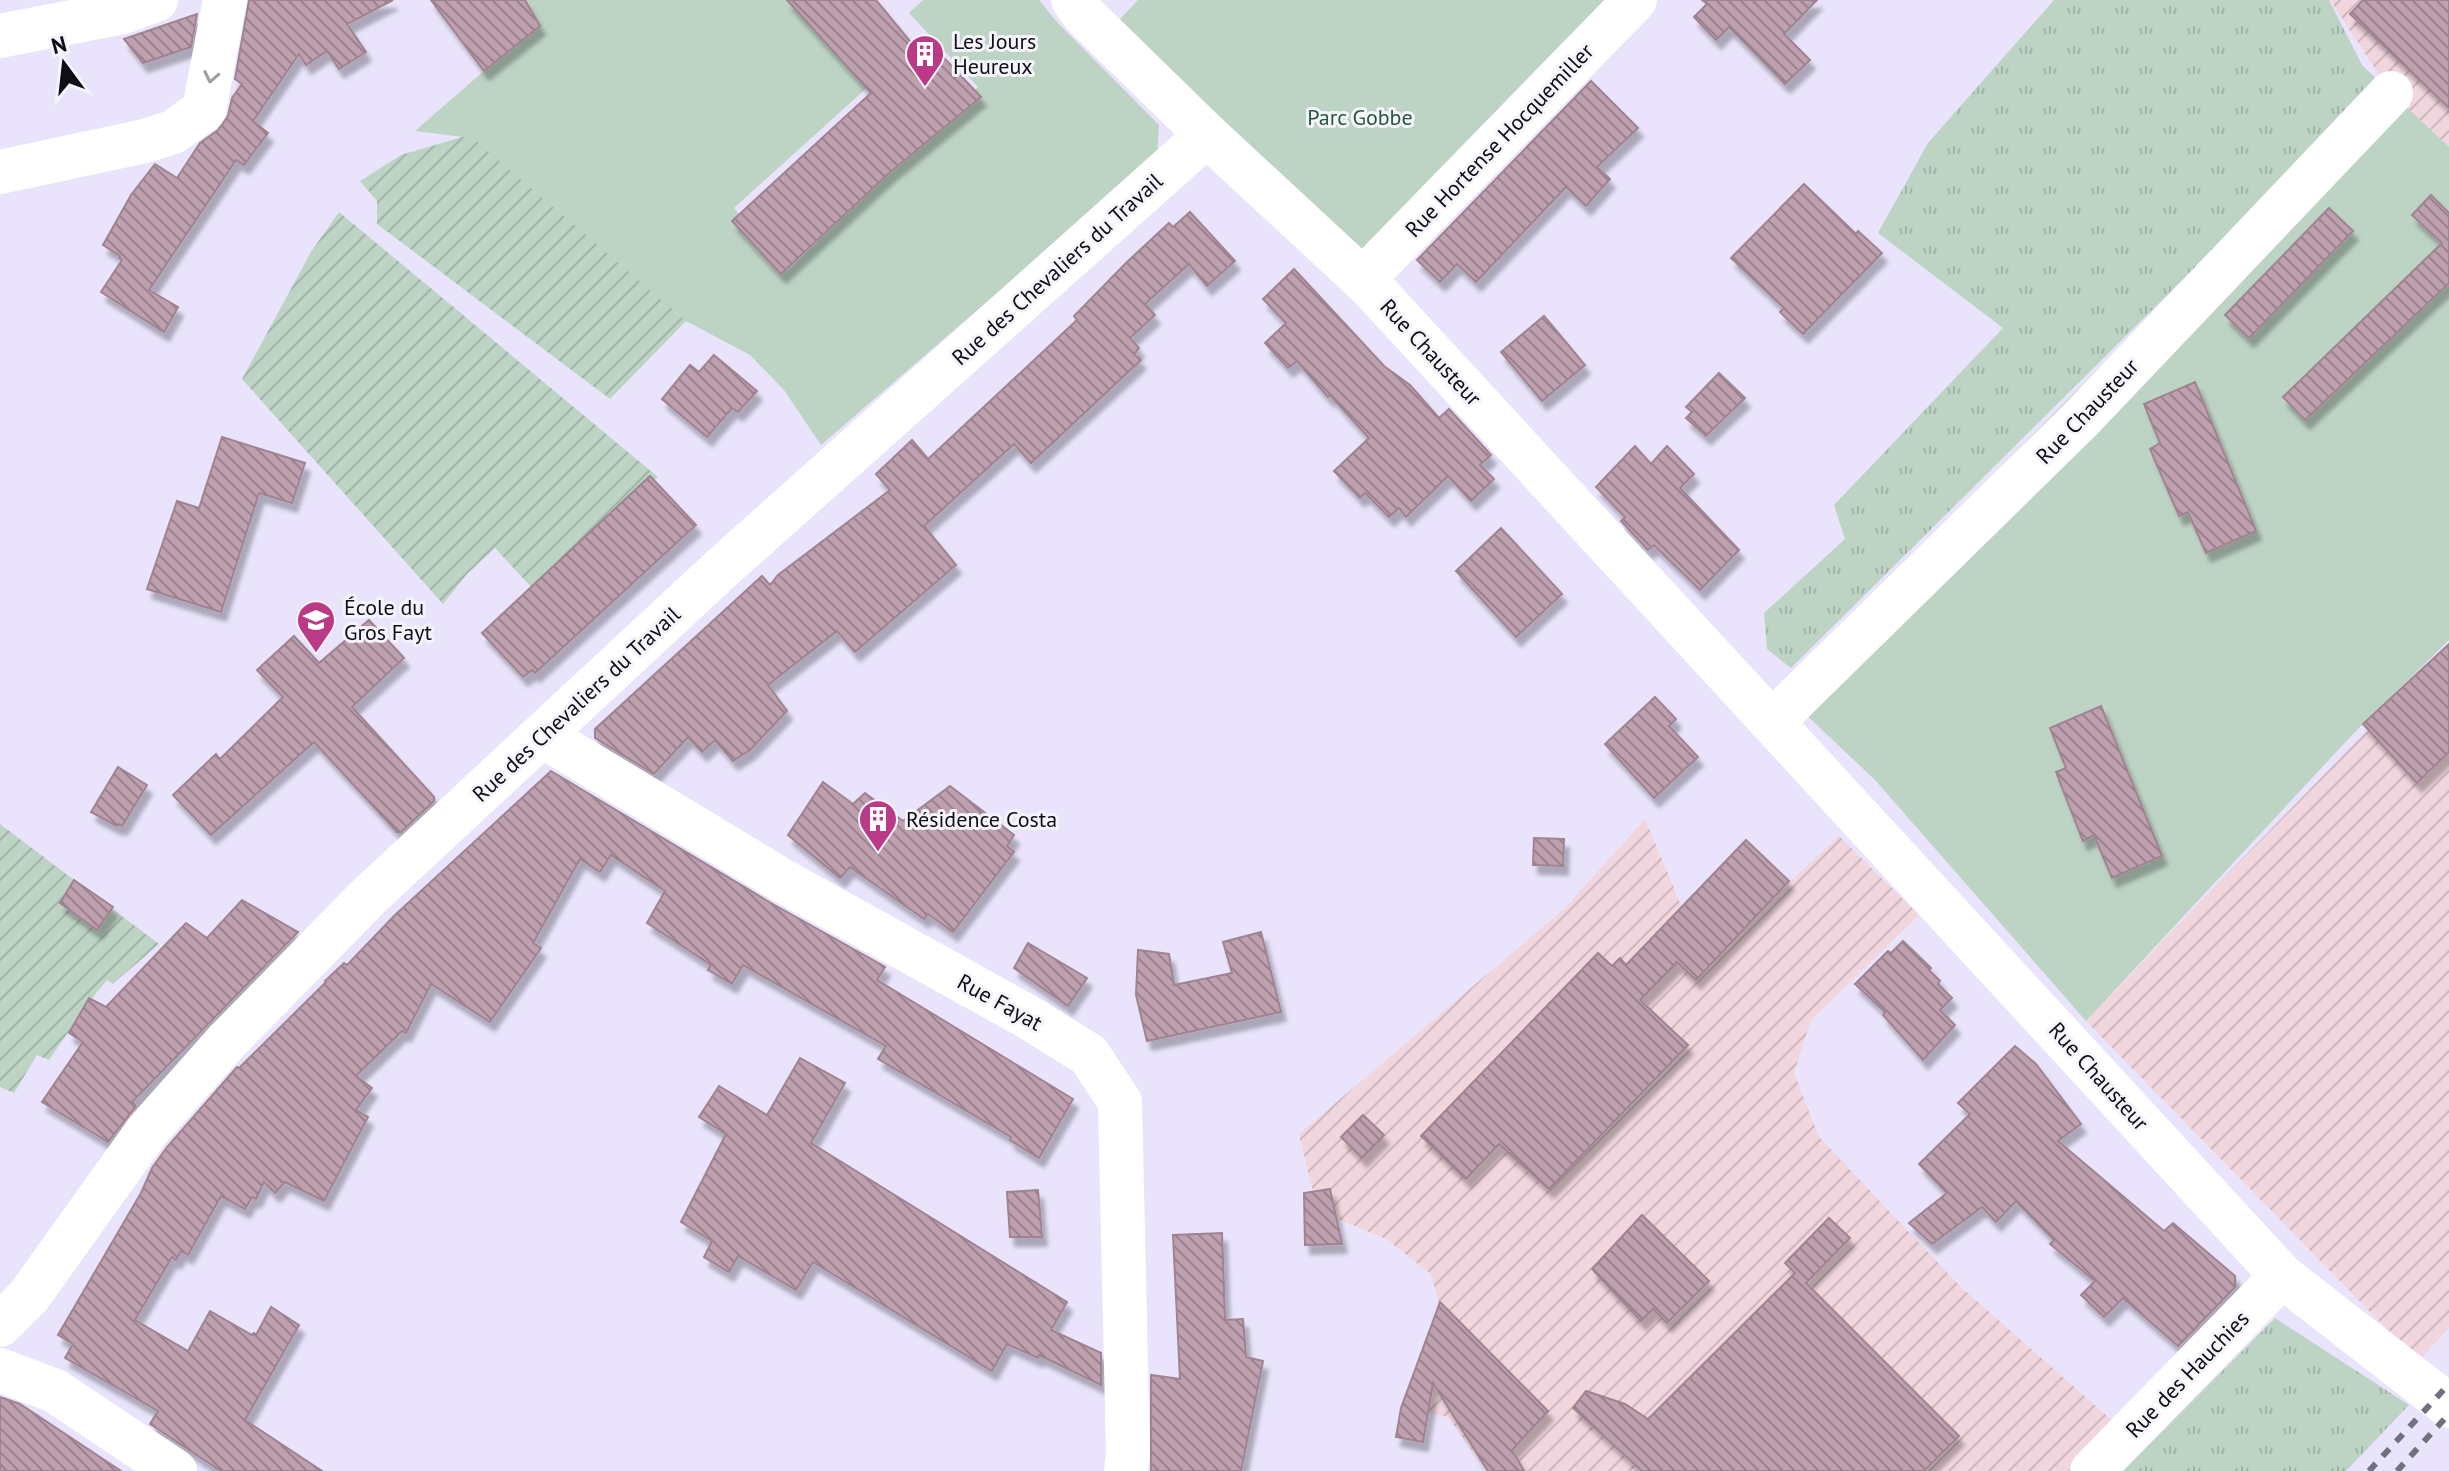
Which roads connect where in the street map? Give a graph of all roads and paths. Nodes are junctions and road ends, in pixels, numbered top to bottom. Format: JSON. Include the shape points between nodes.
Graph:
{"nodes":[{"id":1,"x":156,"y":0,"type":"edge"},
{"id":2,"x":225,"y":0,"type":"edge"},
{"id":3,"x":1073,"y":0,"type":"edge"},
{"id":4,"x":1635,"y":0,"type":"edge"},
{"id":5,"x":0,"y":36,"type":"edge"},
{"id":6,"x":2391,"y":93,"type":"dead end"},
{"id":7,"x":1207,"y":135,"type":"junction"},
{"id":8,"x":0,"y":172,"type":"edge"},
{"id":9,"x":1363,"y":279,"type":"junction"},
{"id":10,"x":1773,"y":721,"type":"junction"},
{"id":11,"x":543,"y":736,"type":"junction"},
{"id":12,"x":2282,"y":1276,"type":"junction"},
{"id":13,"x":0,"y":1325,"type":"edge"},
{"id":14,"x":0,"y":1370,"type":"edge"},
{"id":15,"x":2449,"y":1406,"type":"edge"},
{"id":16,"x":175,"y":1471,"type":"edge"},
{"id":17,"x":1126,"y":1471,"type":"edge"},
{"id":18,"x":2092,"y":1471,"type":"edge"}],
"edges":[{"from":1,"to":5,"type":"street","via":[[124,12]]},
{"from":2,"to":8,"type":"street","one_way":true,"via":[[204,110],[173,132],[145,141]]},
{"from":3,"to":7,"type":"street","name":"Rue Chausteur"},
{"from":4,"to":9,"type":"street","name":"Rue Hortense Hocquemiller"},
{"from":6,"to":10,"type":"street","name":"Rue Chausteur","via":[[2080,420]]},
{"from":7,"to":9,"type":"street","name":"Rue Chausteur"},
{"from":7,"to":11,"type":"street","name":"Rue des Chevaliers du Travail","via":[[723,567]]},
{"from":9,"to":10,"type":"street","name":"Rue Chausteur"},
{"from":10,"to":12,"type":"street","name":"Rue Chausteur"},
{"from":11,"to":13,"type":"street","name":"Rue des Chevaliers du Travail","via":[[368,897],[225,1043],[147,1131],[29,1296]]},
{"from":11,"to":17,"type":"street","name":"Rue Fayat","via":[[783,881],[1089,1055],[1120,1102]]},
{"from":12,"to":15,"type":"street","name":"Rue Chausteur"},
{"from":12,"to":18,"type":"street","name":"Rue des Hauchies"},
{"from":14,"to":16,"type":"street","via":[[55,1391]]}]}
